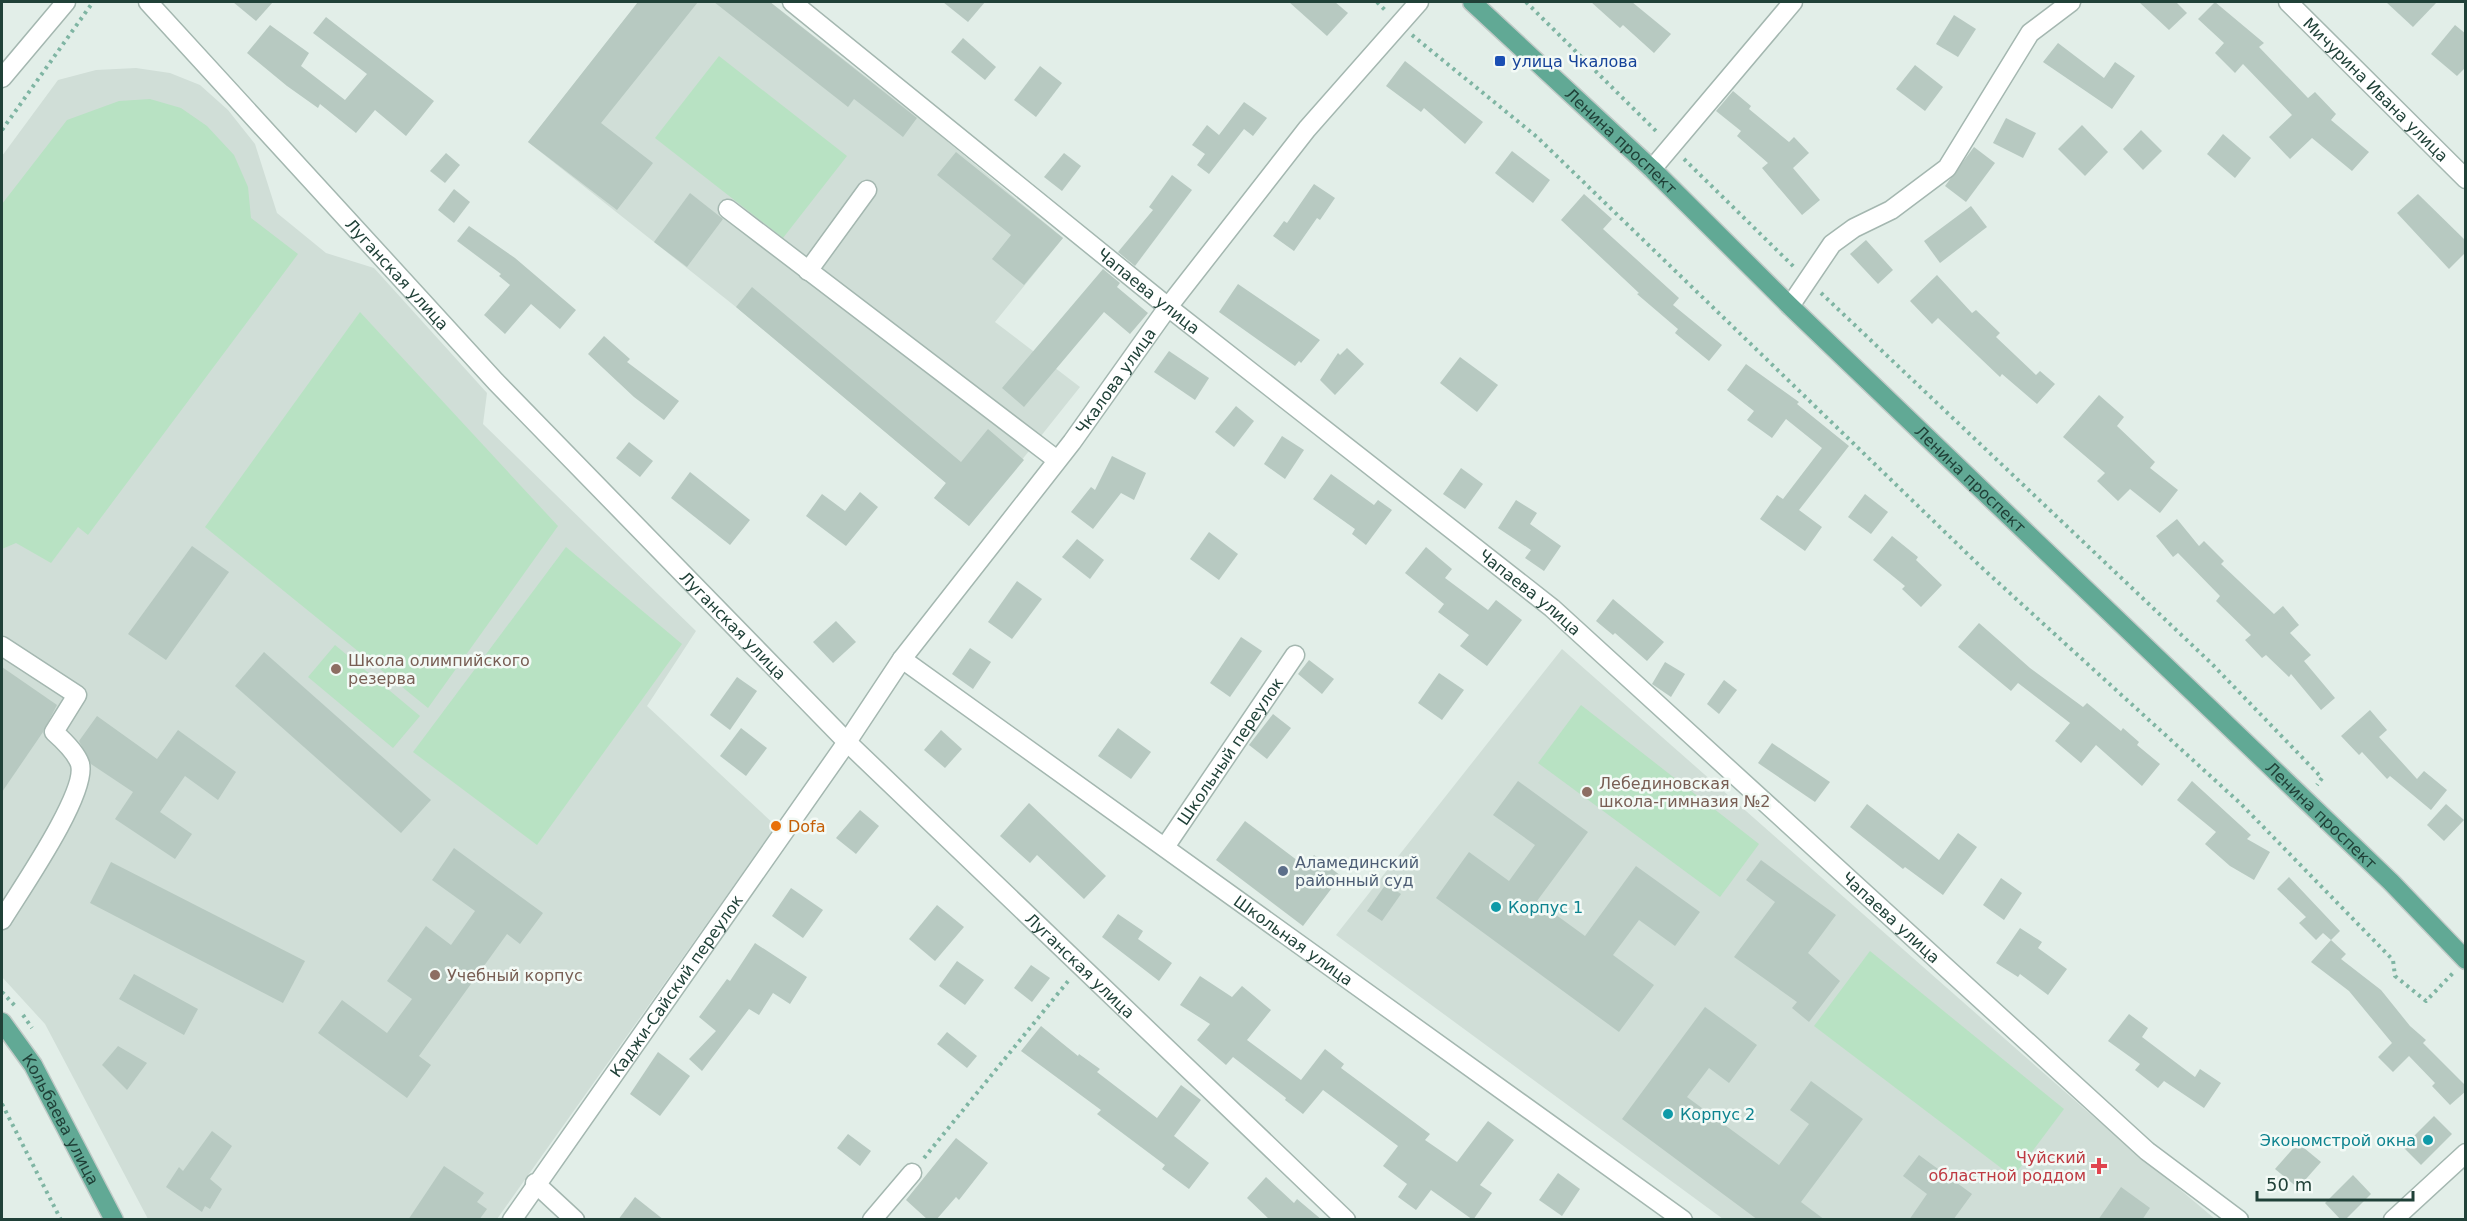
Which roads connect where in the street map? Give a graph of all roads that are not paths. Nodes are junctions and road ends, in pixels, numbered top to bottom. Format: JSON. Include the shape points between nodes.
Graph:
{"nodes":[{"id":1,"x":66,"y":2,"type":"edge"},
{"id":2,"x":148,"y":2,"type":"edge"},
{"id":3,"x":792,"y":2,"type":"edge"},
{"id":4,"x":1419,"y":2,"type":"edge"},
{"id":5,"x":1472,"y":2,"type":"edge"},
{"id":6,"x":1793,"y":2,"type":"edge"},
{"id":7,"x":2071,"y":2,"type":"edge"},
{"id":8,"x":2288,"y":2,"type":"edge"},
{"id":9,"x":2,"y":78,"type":"edge"},
{"id":10,"x":1652,"y":169,"type":"junction"},
{"id":11,"x":2466,"y":179,"type":"edge"},
{"id":12,"x":867,"y":190,"type":"dead end"},
{"id":13,"x":728,"y":209,"type":"dead end"},
{"id":14,"x":808,"y":271,"type":"junction"},
{"id":15,"x":1790,"y":306,"type":"junction"},
{"id":16,"x":1168,"y":307,"type":"junction"},
{"id":17,"x":1057,"y":460,"type":"junction"},
{"id":18,"x":2,"y":645,"type":"edge"},
{"id":19,"x":1295,"y":655,"type":"dead end"},
{"id":20,"x":902,"y":659,"type":"junction"},
{"id":21,"x":847,"y":742,"type":"junction"},
{"id":22,"x":1165,"y":847,"type":"junction"},
{"id":23,"x":2,"y":920,"type":"edge"},
{"id":24,"x":2462,"y":964,"type":"edge"},
{"id":25,"x":2,"y":1022,"type":"edge"},
{"id":26,"x":2466,"y":1153,"type":"edge"},
{"id":27,"x":912,"y":1173,"type":"road end"},
{"id":28,"x":535,"y":1183,"type":"junction"},
{"id":29,"x":114,"y":1220,"type":"edge"},
{"id":30,"x":512,"y":1220,"type":"edge"},
{"id":31,"x":575,"y":1220,"type":"edge"},
{"id":32,"x":872,"y":1220,"type":"edge"},
{"id":33,"x":1346,"y":1220,"type":"edge"},
{"id":34,"x":1683,"y":1220,"type":"edge"},
{"id":35,"x":2239,"y":1220,"type":"edge"},
{"id":36,"x":2393,"y":1220,"type":"edge"}],
"edges":[{"from":1,"to":9,"type":"street"},
{"from":2,"to":21,"type":"street","name":"Луганская улица","via":[[496,382]]},
{"from":3,"to":16,"type":"street","name":"Чапаева улица"},
{"from":4,"to":16,"type":"street","name":"Чкалова улица","via":[[1307,129]]},
{"from":5,"to":10,"type":"main road","name":"Ленина проспект"},
{"from":6,"to":10,"type":"street"},
{"from":7,"to":15,"type":"street","via":[[2030,33],[1947,168],[1891,210],[1832,244]]},
{"from":8,"to":11,"type":"street","name":"Мичурина Ивана улица"},
{"from":10,"to":15,"type":"main road","name":"Ленина проспект"},
{"from":12,"to":14,"type":"street"},
{"from":13,"to":14,"type":"street"},
{"from":14,"to":17,"type":"street"},
{"from":15,"to":24,"type":"main road","name":"Ленина проспект","via":[[2391,882]]},
{"from":16,"to":17,"type":"street","name":"Чкалова улица"},
{"from":16,"to":35,"type":"street","name":"Чапаева улица","via":[[1552,608],[2147,1151]]},
{"from":17,"to":20,"type":"street","name":"Чкалова улица"},
{"from":18,"to":23,"type":"street","via":[[77,695],[54,732],[80,764],[81,782]]},
{"from":19,"to":22,"type":"street","name":"Школьный переулок"},
{"from":20,"to":21,"type":"street","name":"Чкалова улица"},
{"from":20,"to":22,"type":"street","name":"Школьная улица"},
{"from":21,"to":28,"type":"street","name":"Каджи-Сайский переулок"},
{"from":21,"to":33,"type":"street","name":"Луганская улица"},
{"from":22,"to":34,"type":"street","name":"Школьная улица"},
{"from":25,"to":29,"type":"main road","name":"Кольбаева улица","via":[[33,1065]]},
{"from":26,"to":36,"type":"street"},
{"from":27,"to":32,"type":"street"},
{"from":28,"to":30,"type":"street","name":"Каджи-Сайский переулок"},
{"from":28,"to":31,"type":"street"}]}
